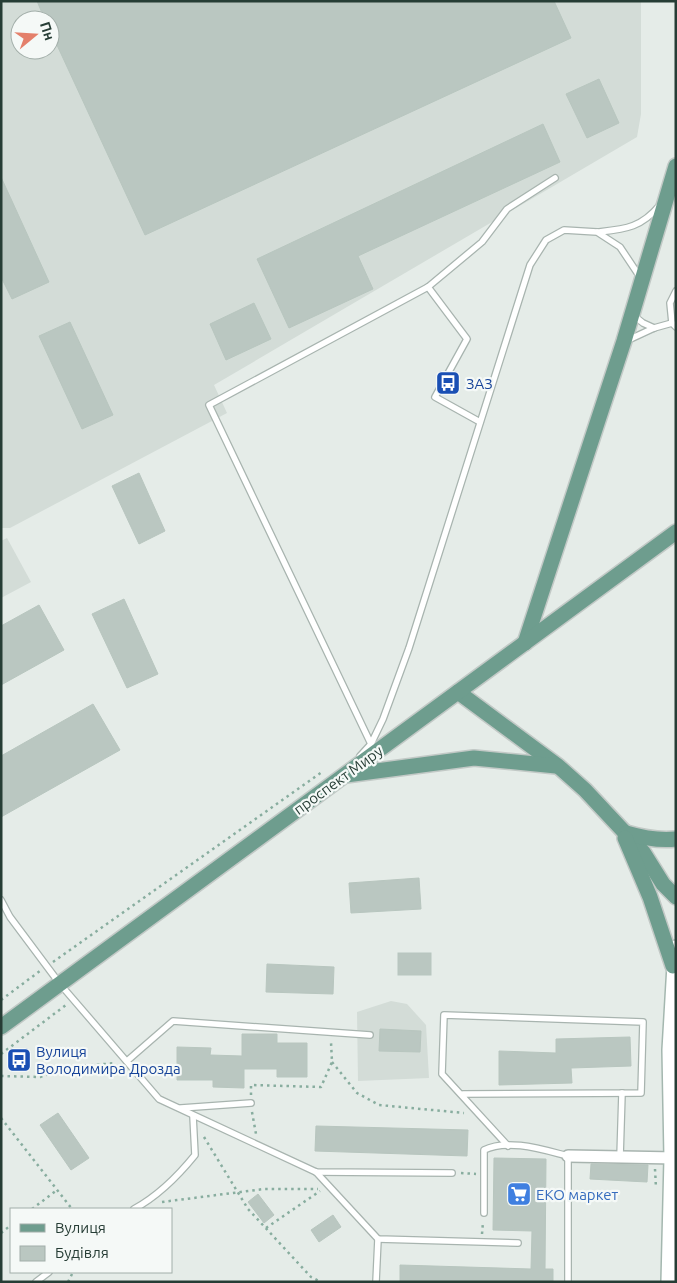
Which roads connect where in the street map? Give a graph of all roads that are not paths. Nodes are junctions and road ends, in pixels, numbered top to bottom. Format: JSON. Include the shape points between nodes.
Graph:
{"nodes":[{"id":1,"x":676,"y":166,"type":"edge"},
{"id":2,"x":555,"y":178,"type":"dead end"},
{"id":3,"x":667,"y":196,"type":"junction"},
{"id":4,"x":597,"y":232,"type":"junction"},
{"id":5,"x":642,"y":281,"type":"junction"},
{"id":6,"x":428,"y":287,"type":"junction"},
{"id":7,"x":676,"y":291,"type":"edge"},
{"id":8,"x":632,"y":315,"type":"junction"},
{"id":9,"x":674,"y":325,"type":"edge"},
{"id":10,"x":654,"y":328,"type":"junction"},
{"id":11,"x":624,"y":341,"type":"junction"},
{"id":12,"x":480,"y":422,"type":"junction"},
{"id":13,"x":676,"y":532,"type":"edge"},
{"id":14,"x":525,"y":643,"type":"junction"},
{"id":15,"x":458,"y":692,"type":"junction"},
{"id":16,"x":371,"y":744,"type":"junction"},
{"id":17,"x":558,"y":766,"type":"junction"},
{"id":18,"x":343,"y":776,"type":"junction"},
{"id":19,"x":622,"y":832,"type":"junction"},
{"id":20,"x":676,"y":839,"type":"edge"},
{"id":21,"x":676,"y":897,"type":"edge"},
{"id":22,"x":1,"y":900,"type":"edge"},
{"id":23,"x":676,"y":948,"type":"edge"},
{"id":24,"x":674,"y":966,"type":"junction"},
{"id":25,"x":60,"y":984,"type":"junction"},
{"id":26,"x":1,"y":1027,"type":"edge"},
{"id":27,"x":370,"y":1035,"type":"dead end"},
{"id":28,"x":127,"y":1062,"type":"junction"},
{"id":29,"x":622,"y":1093,"type":"junction"},
{"id":30,"x":463,"y":1094,"type":"junction"},
{"id":31,"x":251,"y":1104,"type":"road end"},
{"id":32,"x":178,"y":1108,"type":"junction"},
{"id":33,"x":194,"y":1116,"type":"junction"},
{"id":34,"x":508,"y":1146,"type":"junction"},
{"id":35,"x":568,"y":1156,"type":"junction"},
{"id":36,"x":620,"y":1157,"type":"junction"},
{"id":37,"x":674,"y":1158,"type":"edge"},
{"id":38,"x":316,"y":1172,"type":"junction"},
{"id":39,"x":452,"y":1173,"type":"road end"},
{"id":40,"x":136,"y":1208,"type":"edge"},
{"id":41,"x":484,"y":1213,"type":"road end"},
{"id":42,"x":378,"y":1239,"type":"junction"},
{"id":43,"x":518,"y":1243,"type":"dead end"},
{"id":44,"x":47,"y":1273,"type":"edge"},
{"id":45,"x":36,"y":1282,"type":"edge"},
{"id":46,"x":376,"y":1282,"type":"edge"},
{"id":47,"x":568,"y":1282,"type":"edge"},
{"id":48,"x":669,"y":1282,"type":"edge"}],
"edges":[{"from":1,"to":3,"type":"main road"},
{"from":2,"to":6,"type":"lane","via":[[507,209],[482,242]]},
{"from":3,"to":4,"type":"lane","via":[[651,216],[630,228]]},
{"from":3,"to":5,"type":"main road"},
{"from":4,"to":5,"type":"lane","via":[[620,247]]},
{"from":4,"to":12,"type":"lane","via":[[564,230],[546,240],[530,266]]},
{"from":5,"to":8,"type":"main road"},
{"from":6,"to":12,"type":"lane","via":[[468,339],[435,397]]},
{"from":6,"to":16,"type":"lane","via":[[209,404]]},
{"from":7,"to":9,"type":"lane","via":[[670,303]]},
{"from":8,"to":10,"type":"lane"},
{"from":8,"to":11,"type":"main road"},
{"from":9,"to":10,"type":"lane"},
{"from":10,"to":11,"type":"lane"},
{"from":11,"to":14,"type":"main road"},
{"from":12,"to":16,"type":"lane","via":[[409,648]]},
{"from":13,"to":14,"type":"main road","name":"проспект Миру"},
{"from":14,"to":15,"type":"main road","name":"проспект Миру"},
{"from":15,"to":17,"type":"main road"},
{"from":15,"to":18,"type":"main road","name":"проспект Миру"},
{"from":16,"to":18,"type":"lane"},
{"from":17,"to":18,"type":"main road","via":[[474,758]]},
{"from":17,"to":19,"type":"main road","via":[[585,790]]},
{"from":18,"to":25,"type":"main road","name":"проспект Миру"},
{"from":19,"to":20,"type":"main road","via":[[643,838]]},
{"from":19,"to":21,"type":"main road","via":[[643,852],[663,884]]},
{"from":19,"to":24,"type":"main road","via":[[650,897]]},
{"from":22,"to":25,"type":"lane"},
{"from":23,"to":24,"type":"main road"},
{"from":24,"to":37,"type":"main road","via":[[670,1050]]},
{"from":25,"to":26,"type":"main road","name":"проспект Миру"},
{"from":25,"to":28,"type":"lane"},
{"from":27,"to":28,"type":"lane","via":[[172,1020]]},
{"from":28,"to":32,"type":"lane","via":[[159,1099]]},
{"from":29,"to":30,"type":"lane"},
{"from":29,"to":30,"type":"lane","via":[[641,1093],[643,1022],[444,1015],[442,1074]]},
{"from":29,"to":36,"type":"lane"},
{"from":30,"to":34,"type":"lane"},
{"from":31,"to":32,"type":"lane"},
{"from":32,"to":33,"type":"lane"},
{"from":33,"to":38,"type":"lane"},
{"from":33,"to":40,"type":"lane","via":[[195,1155],[182,1172]]},
{"from":34,"to":35,"type":"lane"},
{"from":34,"to":41,"type":"lane","via":[[484,1150]]},
{"from":35,"to":36,"type":"street"},
{"from":35,"to":47,"type":"lane"},
{"from":36,"to":37,"type":"street"},
{"from":37,"to":48,"type":"main road"},
{"from":38,"to":39,"type":"lane"},
{"from":38,"to":42,"type":"lane"},
{"from":42,"to":43,"type":"lane"},
{"from":42,"to":46,"type":"lane"},
{"from":44,"to":45,"type":"lane"}]}
